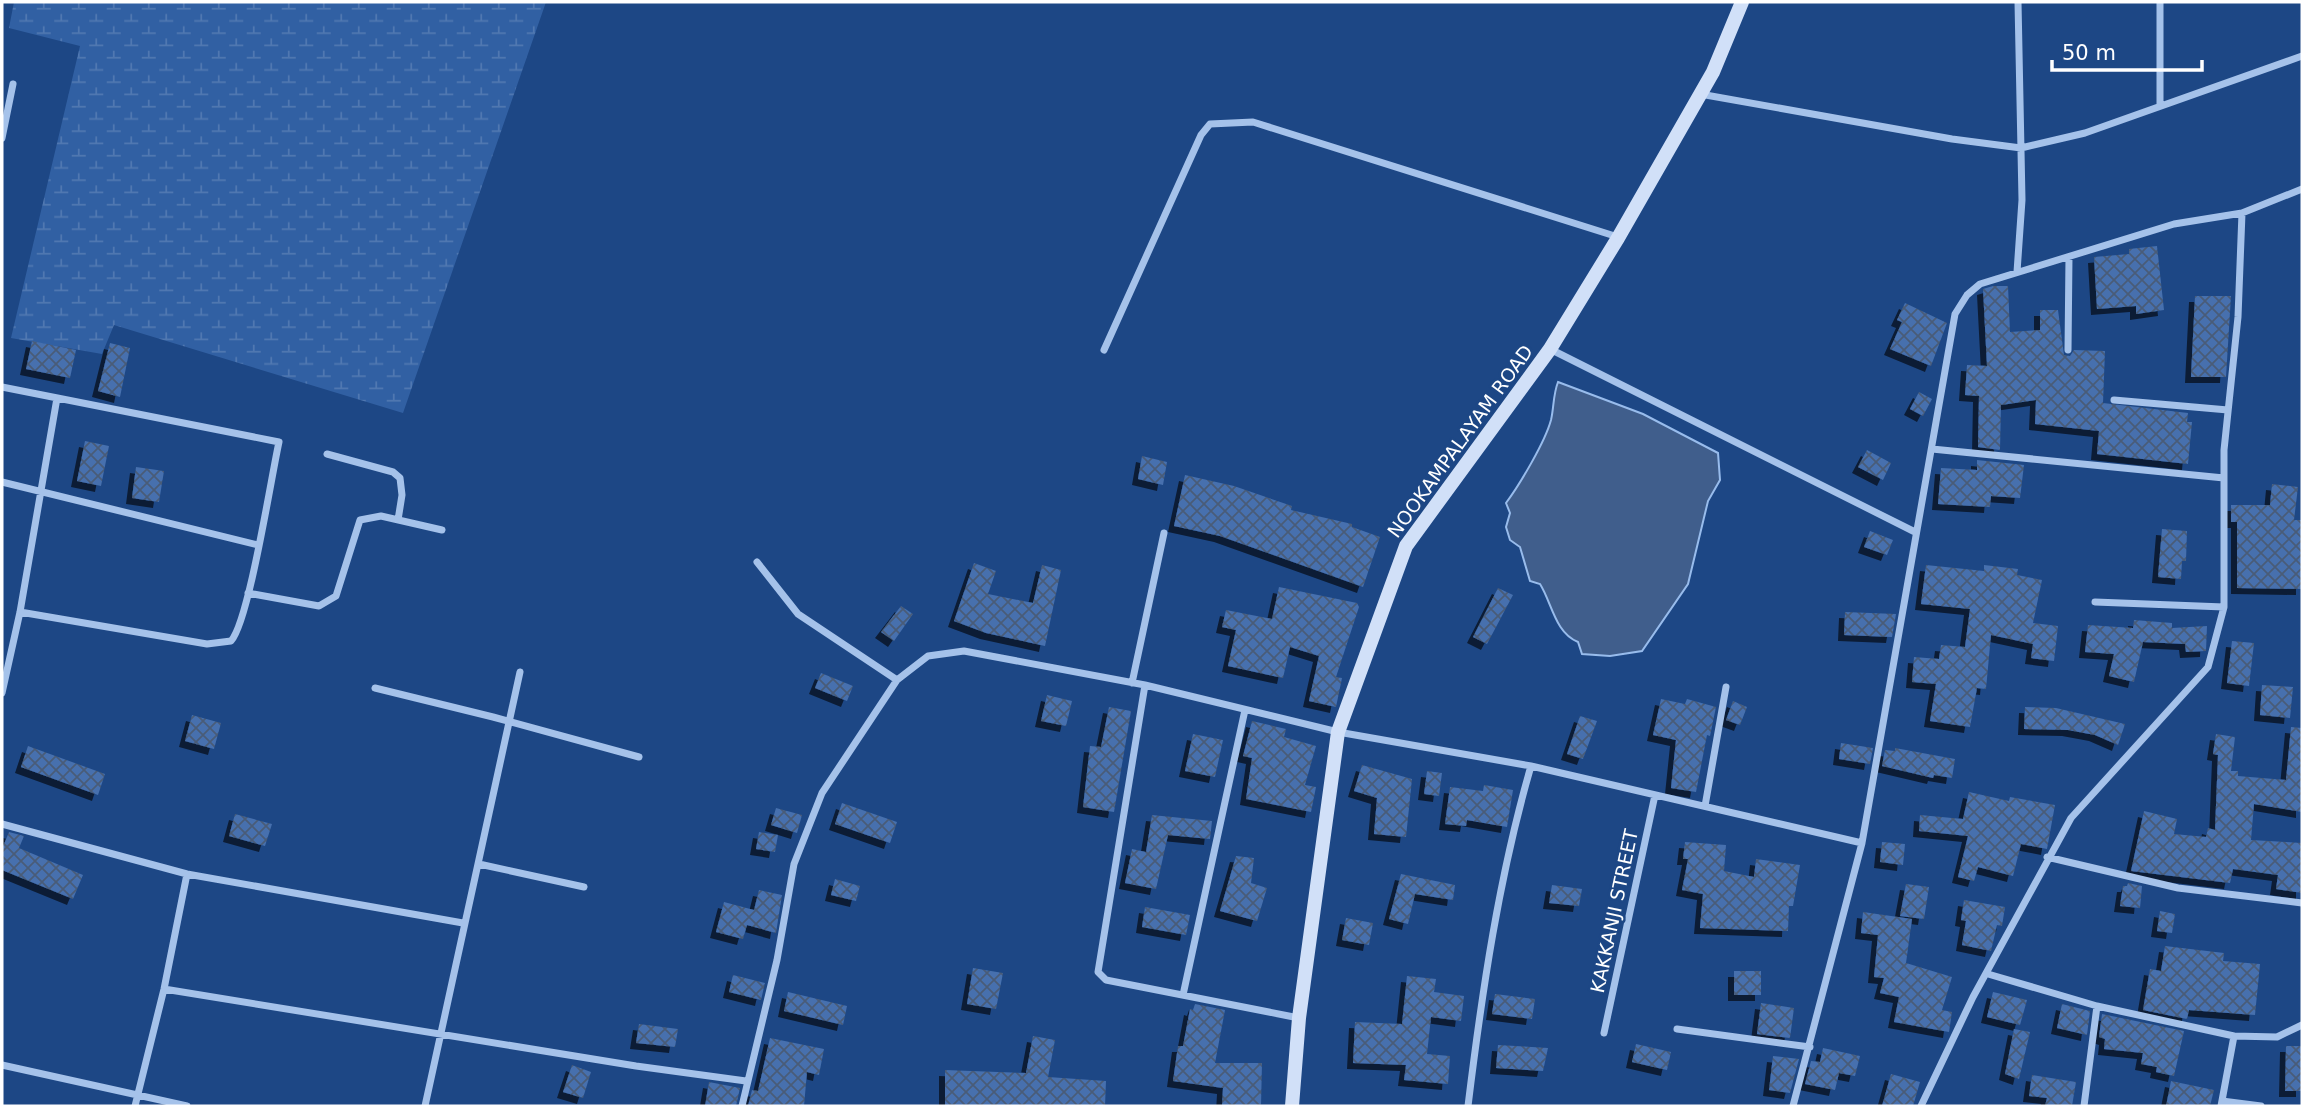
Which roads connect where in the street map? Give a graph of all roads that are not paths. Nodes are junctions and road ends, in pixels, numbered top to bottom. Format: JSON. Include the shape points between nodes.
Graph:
{"nodes":[{"id":1,"x":1742,"y":2,"type":"edge"},
{"id":2,"x":2018,"y":2,"type":"edge"},
{"id":3,"x":2160,"y":2,"type":"edge"},
{"id":4,"x":2302,"y":56,"type":"edge"},
{"id":5,"x":13,"y":84,"type":"dead end"},
{"id":6,"x":1700,"y":94,"type":"junction"},
{"id":7,"x":2160,"y":105,"type":"junction"},
{"id":8,"x":2,"y":138,"type":"edge"},
{"id":9,"x":2021,"y":148,"type":"junction"},
{"id":10,"x":2302,"y":189,"type":"edge"},
{"id":11,"x":2242,"y":213,"type":"junction"},
{"id":12,"x":1618,"y":238,"type":"junction"},
{"id":13,"x":2068,"y":257,"type":"junction"},
{"id":14,"x":2017,"y":272,"type":"junction"},
{"id":15,"x":1550,"y":349,"type":"junction"},
{"id":16,"x":1104,"y":350,"type":"dead end"},
{"id":17,"x":2068,"y":350,"type":"dead end"},
{"id":18,"x":2,"y":387,"type":"edge"},
{"id":19,"x":57,"y":398,"type":"junction"},
{"id":20,"x":2114,"y":400,"type":"dead end"},
{"id":21,"x":2228,"y":410,"type":"junction"},
{"id":22,"x":1932,"y":449,"type":"junction"},
{"id":23,"x":327,"y":454,"type":"dead end"},
{"id":24,"x":2224,"y":478,"type":"junction"},
{"id":25,"x":2,"y":482,"type":"edge"},
{"id":26,"x":42,"y":490,"type":"junction"},
{"id":27,"x":398,"y":520,"type":"junction"},
{"id":28,"x":442,"y":530,"type":"dead end"},
{"id":29,"x":1915,"y":532,"type":"junction"},
{"id":30,"x":1164,"y":533,"type":"dead end"},
{"id":31,"x":258,"y":545,"type":"junction"},
{"id":32,"x":757,"y":562,"type":"dead end"},
{"id":33,"x":247,"y":593,"type":"junction"},
{"id":34,"x":2095,"y":601,"type":"dead end"},
{"id":35,"x":2224,"y":607,"type":"junction"},
{"id":36,"x":20,"y":612,"type":"junction"},
{"id":37,"x":520,"y":672,"type":"dead end"},
{"id":38,"x":897,"y":680,"type":"junction"},
{"id":39,"x":1132,"y":683,"type":"junction"},
{"id":40,"x":1145,"y":685,"type":"junction"},
{"id":41,"x":1726,"y":687,"type":"dead end"},
{"id":42,"x":375,"y":688,"type":"dead end"},
{"id":43,"x":2,"y":693,"type":"edge"},
{"id":44,"x":1245,"y":710,"type":"junction"},
{"id":45,"x":509,"y":721,"type":"junction"},
{"id":46,"x":1338,"y":732,"type":"junction"},
{"id":47,"x":639,"y":757,"type":"dead end"},
{"id":48,"x":1531,"y":766,"type":"junction"},
{"id":49,"x":1655,"y":795,"type":"junction"},
{"id":50,"x":1705,"y":806,"type":"junction"},
{"id":51,"x":2,"y":824,"type":"edge"},
{"id":52,"x":1862,"y":843,"type":"junction"},
{"id":53,"x":2047,"y":857,"type":"junction"},
{"id":54,"x":479,"y":864,"type":"junction"},
{"id":55,"x":187,"y":874,"type":"junction"},
{"id":56,"x":584,"y":887,"type":"dead end"},
{"id":57,"x":2302,"y":903,"type":"edge"},
{"id":58,"x":463,"y":923,"type":"junction"},
{"id":59,"x":1988,"y":974,"type":"junction"},
{"id":60,"x":164,"y":989,"type":"junction"},
{"id":61,"x":1183,"y":995,"type":"junction"},
{"id":62,"x":2098,"y":1006,"type":"junction"},
{"id":63,"x":1299,"y":1018,"type":"junction"},
{"id":64,"x":2302,"y":1025,"type":"edge"},
{"id":65,"x":1678,"y":1029,"type":"dead end"},
{"id":66,"x":1604,"y":1033,"type":"dead end"},
{"id":67,"x":442,"y":1035,"type":"junction"},
{"id":68,"x":2234,"y":1036,"type":"junction"},
{"id":69,"x":1810,"y":1047,"type":"junction"},
{"id":70,"x":2,"y":1065,"type":"edge"},
{"id":71,"x":747,"y":1081,"type":"junction"},
{"id":72,"x":137,"y":1097,"type":"junction"},
{"id":73,"x":2221,"y":1103,"type":"edge"},
{"id":74,"x":135,"y":1106,"type":"edge"},
{"id":75,"x":187,"y":1106,"type":"edge"},
{"id":76,"x":425,"y":1106,"type":"edge"},
{"id":77,"x":743,"y":1106,"type":"edge"},
{"id":78,"x":1292,"y":1106,"type":"edge"},
{"id":79,"x":1468,"y":1106,"type":"edge"},
{"id":80,"x":1793,"y":1106,"type":"edge"},
{"id":81,"x":1921,"y":1106,"type":"edge"},
{"id":82,"x":2084,"y":1106,"type":"edge"},
{"id":83,"x":2261,"y":1106,"type":"edge"}],
"edges":[{"from":1,"to":6,"type":"street","name":"NOOKAMPALAYAM ROAD"},
{"from":2,"to":9,"type":"street"},
{"from":3,"to":7,"type":"street"},
{"from":4,"to":7,"type":"street"},
{"from":5,"to":8,"type":"street"},
{"from":6,"to":9,"type":"street"},
{"from":6,"to":12,"type":"street","name":"NOOKAMPALAYAM ROAD"},
{"from":7,"to":9,"type":"street","via":[[2085,133]]},
{"from":9,"to":14,"type":"street"},
{"from":10,"to":11,"type":"street"},
{"from":11,"to":13,"type":"street","via":[[2174,225]]},
{"from":11,"to":21,"type":"street"},
{"from":12,"to":15,"type":"street","name":"NOOKAMPALAYAM ROAD"},
{"from":12,"to":16,"type":"street","via":[[1253,122],[1210,124]]},
{"from":13,"to":14,"type":"street"},
{"from":13,"to":17,"type":"street"},
{"from":14,"to":22,"type":"street","via":[[1980,284],[1955,314]]},
{"from":15,"to":29,"type":"street"},
{"from":15,"to":46,"type":"street","name":"NOOKAMPALAYAM ROAD","via":[[1406,546]]},
{"from":18,"to":19,"type":"street"},
{"from":19,"to":26,"type":"street"},
{"from":19,"to":31,"type":"street","via":[[279,442]]},
{"from":20,"to":21,"type":"street"},
{"from":21,"to":24,"type":"street"},
{"from":22,"to":24,"type":"street"},
{"from":22,"to":29,"type":"street"},
{"from":23,"to":27,"type":"street","via":[[393,472],[400,478]]},
{"from":24,"to":35,"type":"street"},
{"from":25,"to":26,"type":"street"},
{"from":26,"to":31,"type":"street"},
{"from":26,"to":36,"type":"street"},
{"from":27,"to":28,"type":"street"},
{"from":27,"to":33,"type":"street","via":[[381,516],[360,520],[336,596],[319,606]]},
{"from":29,"to":52,"type":"street"},
{"from":30,"to":39,"type":"street"},
{"from":31,"to":33,"type":"street"},
{"from":32,"to":38,"type":"street","via":[[797,614]]},
{"from":33,"to":36,"type":"street","via":[[237,634],[231,641],[207,644]]},
{"from":34,"to":35,"type":"street"},
{"from":35,"to":53,"type":"street","via":[[2208,667],[2071,818]]},
{"from":36,"to":43,"type":"street"},
{"from":37,"to":45,"type":"street"},
{"from":38,"to":39,"type":"street","via":[[928,656],[964,651]]},
{"from":38,"to":71,"type":"street","via":[[822,793],[794,864],[777,960]]},
{"from":39,"to":40,"type":"street"},
{"from":40,"to":44,"type":"street"},
{"from":40,"to":61,"type":"street","via":[[1098,972],[1106,980]]},
{"from":41,"to":50,"type":"street"},
{"from":42,"to":45,"type":"street"},
{"from":44,"to":46,"type":"street"},
{"from":44,"to":61,"type":"street"},
{"from":45,"to":47,"type":"street"},
{"from":45,"to":54,"type":"street"},
{"from":46,"to":48,"type":"street"},
{"from":46,"to":63,"type":"street","name":"NOOKAMPALAYAM ROAD"},
{"from":48,"to":49,"type":"street"},
{"from":48,"to":79,"type":"street","via":[[1511,836]]},
{"from":49,"to":50,"type":"street"},
{"from":49,"to":66,"type":"street","name":"KAKKANJI STREET"},
{"from":50,"to":52,"type":"street"},
{"from":51,"to":55,"type":"street"},
{"from":52,"to":69,"type":"street"},
{"from":53,"to":57,"type":"street","via":[[2178,888]]},
{"from":53,"to":59,"type":"street"},
{"from":54,"to":56,"type":"street"},
{"from":54,"to":58,"type":"street"},
{"from":55,"to":58,"type":"street"},
{"from":55,"to":60,"type":"street"},
{"from":58,"to":67,"type":"street"},
{"from":59,"to":62,"type":"street"},
{"from":59,"to":81,"type":"street"},
{"from":60,"to":67,"type":"street"},
{"from":60,"to":72,"type":"street"},
{"from":61,"to":63,"type":"street"},
{"from":62,"to":68,"type":"street"},
{"from":62,"to":82,"type":"street"},
{"from":63,"to":78,"type":"street","name":"NOOKAMPALAYAM ROAD"},
{"from":64,"to":68,"type":"street","via":[[2277,1037]]},
{"from":65,"to":69,"type":"street"},
{"from":67,"to":71,"type":"street"},
{"from":67,"to":76,"type":"street"},
{"from":68,"to":73,"type":"street"},
{"from":69,"to":80,"type":"street"},
{"from":70,"to":72,"type":"street"},
{"from":71,"to":77,"type":"street"},
{"from":72,"to":74,"type":"street"},
{"from":72,"to":75,"type":"street"},
{"from":73,"to":83,"type":"street"}]}
